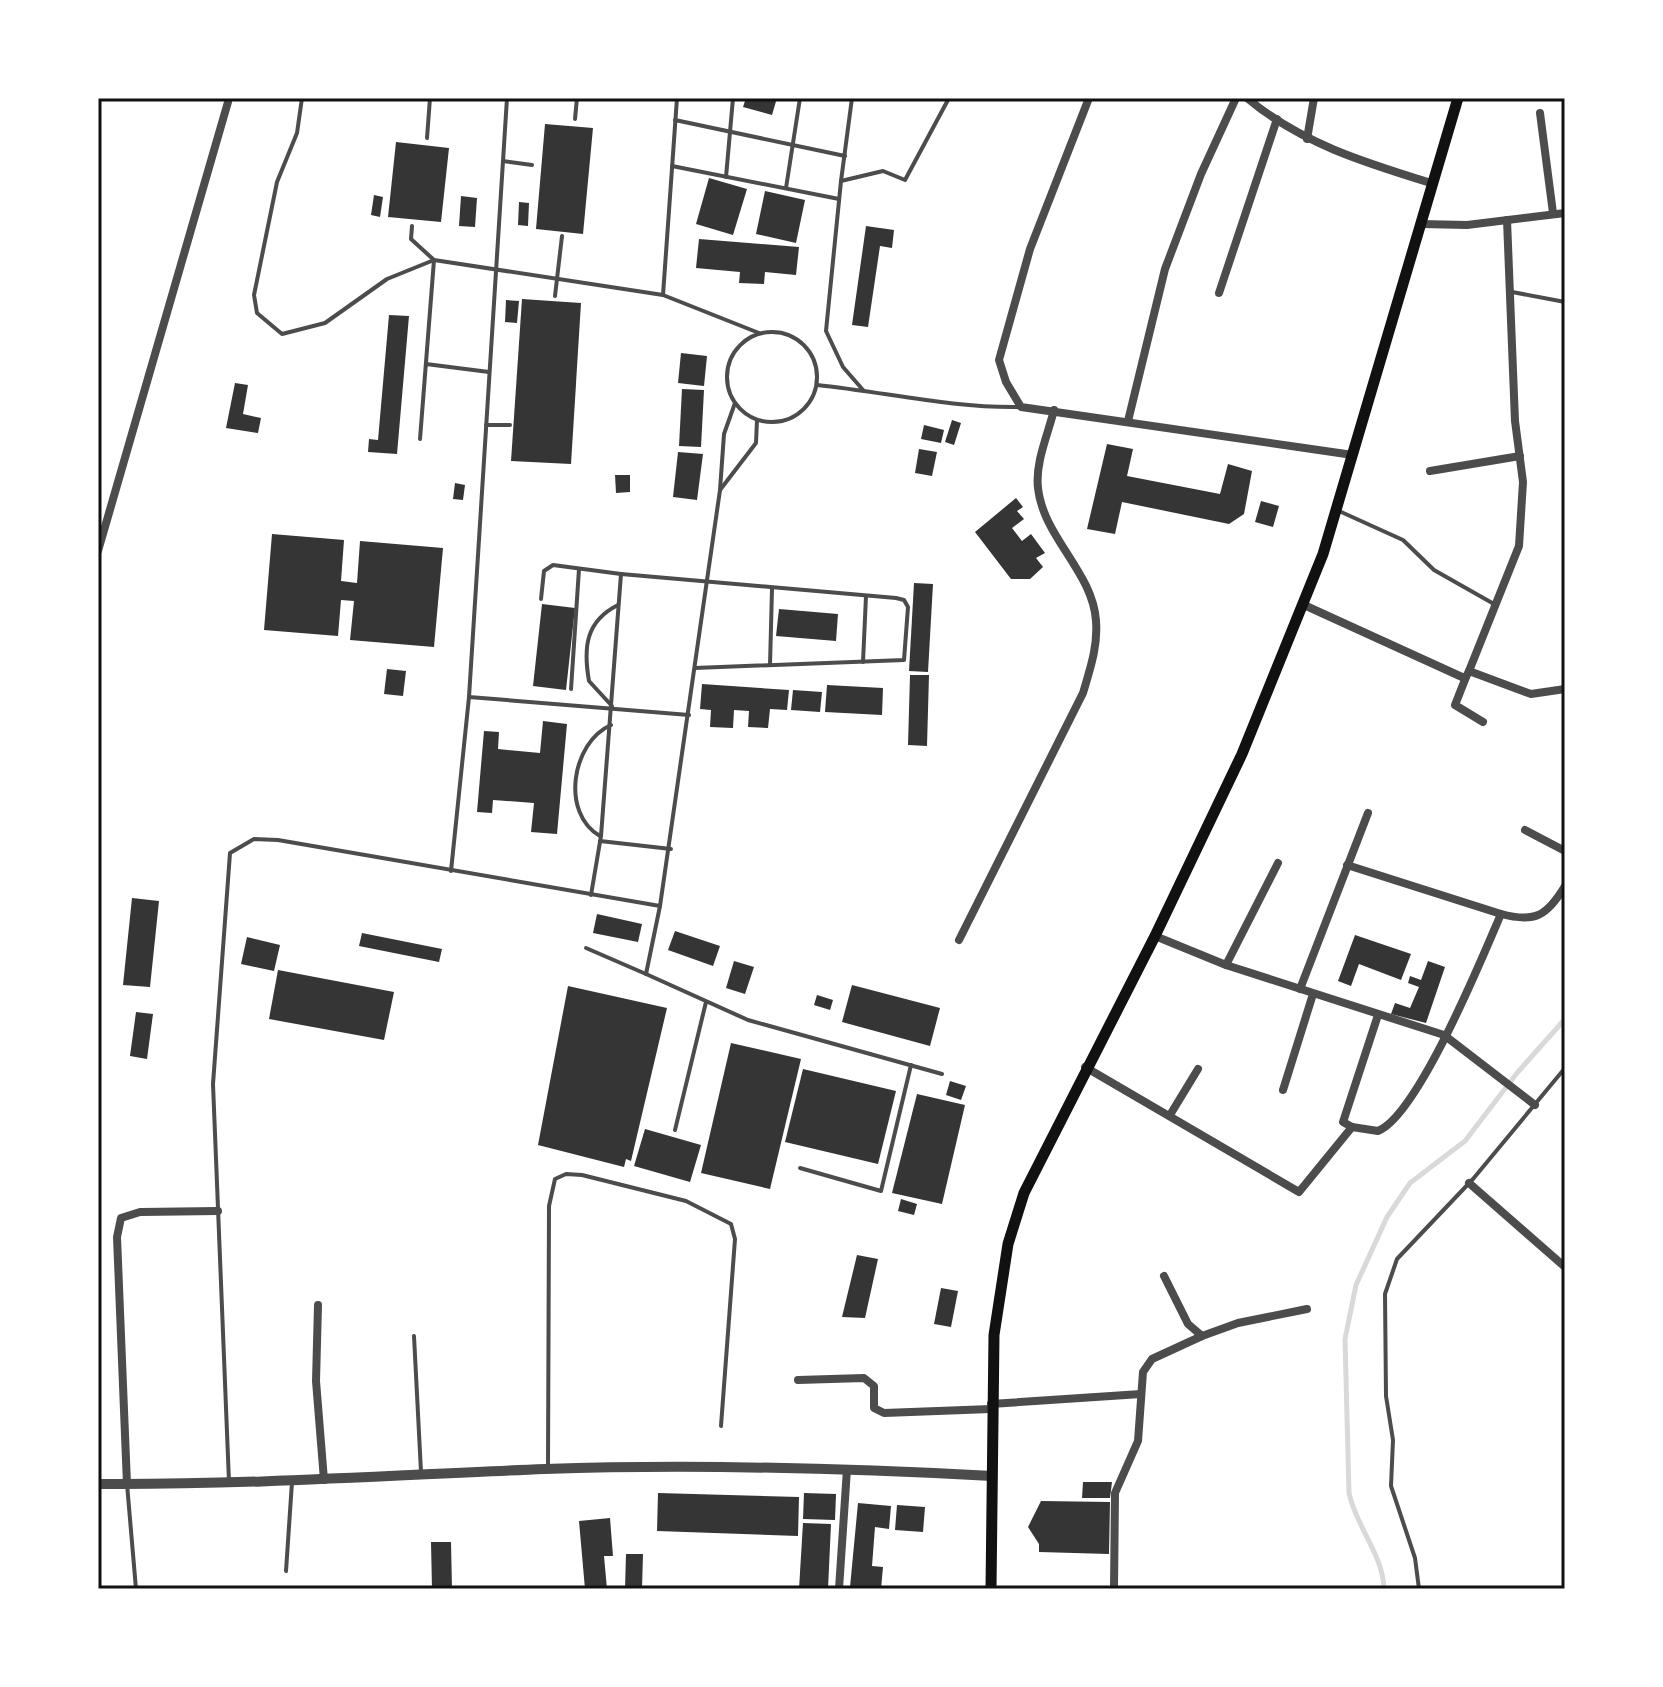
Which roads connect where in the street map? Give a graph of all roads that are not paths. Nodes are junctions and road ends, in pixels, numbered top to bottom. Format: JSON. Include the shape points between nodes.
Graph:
{"nodes":[{"id":1,"x":302,"y":98,"type":"edge"},
{"id":2,"x":430,"y":98,"type":"edge"},
{"id":3,"x":507,"y":98,"type":"edge"},
{"id":4,"x":577,"y":98,"type":"edge"},
{"id":5,"x":677,"y":98,"type":"edge"},
{"id":6,"x":733,"y":98,"type":"edge"},
{"id":7,"x":800,"y":98,"type":"edge"},
{"id":8,"x":852,"y":98,"type":"edge"},
{"id":9,"x":949,"y":98,"type":"edge"},
{"id":10,"x":1089,"y":98,"type":"edge"},
{"id":11,"x":1236,"y":98,"type":"edge"},
{"id":12,"x":1247,"y":98,"type":"edge"},
{"id":13,"x":1314,"y":98,"type":"edge"},
{"id":14,"x":1458,"y":98,"type":"edge"},
{"id":15,"x":228,"y":102,"type":"dead end"},
{"id":16,"x":1540,"y":113,"type":"dead end"},
{"id":17,"x":575,"y":119,"type":"dead end"},
{"id":18,"x":1277,"y":119,"type":"junction"},
{"id":19,"x":675,"y":120,"type":"junction"},
{"id":20,"x":730,"y":132,"type":"junction"},
{"id":21,"x":427,"y":138,"type":"dead end"},
{"id":22,"x":1307,"y":139,"type":"junction"},
{"id":23,"x":793,"y":145,"type":"junction"},
{"id":24,"x":845,"y":156,"type":"junction"},
{"id":25,"x":503,"y":161,"type":"junction"},
{"id":26,"x":532,"y":165,"type":"dead end"},
{"id":27,"x":672,"y":166,"type":"junction"},
{"id":28,"x":726,"y":177,"type":"junction"},
{"id":29,"x":841,"y":181,"type":"junction"},
{"id":30,"x":1431,"y":183,"type":"junction"},
{"id":31,"x":786,"y":188,"type":"junction"},
{"id":32,"x":839,"y":199,"type":"junction"},
{"id":33,"x":1553,"y":213,"type":"junction"},
{"id":34,"x":1565,"y":213,"type":"edge"},
{"id":35,"x":1507,"y":220,"type":"junction"},
{"id":36,"x":1421,"y":224,"type":"junction"},
{"id":37,"x":412,"y":226,"type":"dead end"},
{"id":38,"x":562,"y":236,"type":"dead end"},
{"id":39,"x":434,"y":260,"type":"junction"},
{"id":40,"x":496,"y":268,"type":"junction"},
{"id":41,"x":558,"y":278,"type":"junction"},
{"id":42,"x":1512,"y":292,"type":"junction"},
{"id":43,"x":1219,"y":293,"type":"dead end"},
{"id":44,"x":663,"y":295,"type":"junction"},
{"id":45,"x":555,"y":296,"type":"dead end"},
{"id":46,"x":1565,"y":302,"type":"edge"},
{"id":47,"x":759,"y":333,"type":"junction"},
{"id":48,"x":426,"y":364,"type":"junction"},
{"id":49,"x":489,"y":372,"type":"junction"},
{"id":50,"x":817,"y":385,"type":"junction"},
{"id":51,"x":863,"y":390,"type":"junction"},
{"id":52,"x":735,"y":403,"type":"junction"},
{"id":53,"x":1021,"y":407,"type":"junction"},
{"id":54,"x":1054,"y":410,"type":"junction"},
{"id":55,"x":757,"y":420,"type":"junction"},
{"id":56,"x":1128,"y":421,"type":"junction"},
{"id":57,"x":486,"y":425,"type":"junction"},
{"id":58,"x":510,"y":425,"type":"dead end"},
{"id":59,"x":420,"y":439,"type":"dead end"},
{"id":60,"x":1353,"y":455,"type":"junction"},
{"id":61,"x":1520,"y":456,"type":"junction"},
{"id":62,"x":1430,"y":471,"type":"dead end"},
{"id":63,"x":720,"y":490,"type":"junction"},
{"id":64,"x":1336,"y":510,"type":"junction"},
{"id":65,"x":98,"y":551,"type":"edge"},
{"id":66,"x":579,"y":569,"type":"junction"},
{"id":67,"x":621,"y":574,"type":"junction"},
{"id":68,"x":706,"y":584,"type":"junction"},
{"id":69,"x":772,"y":589,"type":"junction"},
{"id":70,"x":866,"y":596,"type":"junction"},
{"id":71,"x":541,"y":599,"type":"dead end"},
{"id":72,"x":618,"y":605,"type":"junction"},
{"id":73,"x":1304,"y":605,"type":"junction"},
{"id":74,"x":1496,"y":605,"type":"junction"},
{"id":75,"x":863,"y":662,"type":"junction"},
{"id":76,"x":770,"y":665,"type":"junction"},
{"id":77,"x":695,"y":668,"type":"junction"},
{"id":78,"x":1468,"y":674,"type":"junction"},
{"id":79,"x":571,"y":689,"type":"dead end"},
{"id":80,"x":1565,"y":689,"type":"edge"},
{"id":81,"x":469,"y":697,"type":"junction"},
{"id":82,"x":613,"y":707,"type":"junction"},
{"id":83,"x":689,"y":715,"type":"junction"},
{"id":84,"x":1483,"y":722,"type":"dead end"},
{"id":85,"x":611,"y":725,"type":"junction"},
{"id":86,"x":1368,"y":813,"type":"dead end"},
{"id":87,"x":1525,"y":830,"type":"dead end"},
{"id":88,"x":601,"y":838,"type":"junction"},
{"id":89,"x":671,"y":849,"type":"junction"},
{"id":90,"x":1565,"y":851,"type":"edge"},
{"id":91,"x":1278,"y":863,"type":"dead end"},
{"id":92,"x":1347,"y":865,"type":"junction"},
{"id":93,"x":451,"y":871,"type":"junction"},
{"id":94,"x":1564,"y":888,"type":"edge"},
{"id":95,"x":591,"y":895,"type":"junction"},
{"id":96,"x":660,"y":906,"type":"junction"},
{"id":97,"x":1501,"y":914,"type":"junction"},
{"id":98,"x":1155,"y":936,"type":"junction"},
{"id":99,"x":959,"y":940,"type":"dead end"},
{"id":100,"x":586,"y":948,"type":"dead end"},
{"id":101,"x":1226,"y":965,"type":"junction"},
{"id":102,"x":646,"y":974,"type":"junction"},
{"id":103,"x":1300,"y":989,"type":"junction"},
{"id":104,"x":1313,"y":994,"type":"junction"},
{"id":105,"x":706,"y":1002,"type":"junction"},
{"id":106,"x":1378,"y":1015,"type":"junction"},
{"id":107,"x":1444,"y":1035,"type":"junction"},
{"id":108,"x":911,"y":1065,"type":"junction"},
{"id":109,"x":1085,"y":1067,"type":"junction"},
{"id":110,"x":1565,"y":1068,"type":"edge"},
{"id":111,"x":1198,"y":1069,"type":"dead end"},
{"id":112,"x":942,"y":1074,"type":"dead end"},
{"id":113,"x":1283,"y":1090,"type":"dead end"},
{"id":114,"x":1535,"y":1105,"type":"junction"},
{"id":115,"x":1170,"y":1115,"type":"junction"},
{"id":116,"x":1352,"y":1127,"type":"junction"},
{"id":117,"x":675,"y":1130,"type":"dead end"},
{"id":118,"x":800,"y":1168,"type":"dead end"},
{"id":119,"x":1469,"y":1183,"type":"junction"},
{"id":120,"x":218,"y":1211,"type":"junction"},
{"id":121,"x":1565,"y":1267,"type":"edge"},
{"id":122,"x":1164,"y":1276,"type":"dead end"},
{"id":123,"x":318,"y":1305,"type":"dead end"},
{"id":124,"x":1307,"y":1309,"type":"dead end"},
{"id":125,"x":414,"y":1336,"type":"dead end"},
{"id":126,"x":1202,"y":1336,"type":"junction"},
{"id":127,"x":798,"y":1380,"type":"dead end"},
{"id":128,"x":1141,"y":1394,"type":"junction"},
{"id":129,"x":991,"y":1406,"type":"junction"},
{"id":130,"x":721,"y":1426,"type":"dead end"},
{"id":131,"x":548,"y":1469,"type":"junction"},
{"id":132,"x":847,"y":1469,"type":"junction"},
{"id":133,"x":421,"y":1475,"type":"junction"},
{"id":134,"x":992,"y":1476,"type":"junction"},
{"id":135,"x":324,"y":1480,"type":"junction"},
{"id":136,"x":292,"y":1482,"type":"junction"},
{"id":137,"x":98,"y":1484,"type":"edge"},
{"id":138,"x":127,"y":1484,"type":"junction"},
{"id":139,"x":229,"y":1484,"type":"junction"},
{"id":140,"x":286,"y":1571,"type":"dead end"},
{"id":141,"x":136,"y":1589,"type":"edge"},
{"id":142,"x":839,"y":1589,"type":"edge"},
{"id":143,"x":991,"y":1589,"type":"edge"},
{"id":144,"x":1114,"y":1589,"type":"edge"},
{"id":145,"x":1419,"y":1589,"type":"edge"}],
"edges":[{"from":1,"to":39,"type":"lane","via":[[297,133],[277,182],[254,295],[257,313],[282,334],[295,333],[325,323],[387,279]]},
{"from":2,"to":21,"type":"lane"},
{"from":3,"to":25,"type":"lane"},
{"from":4,"to":17,"type":"lane"},
{"from":5,"to":19,"type":"lane"},
{"from":6,"to":20,"type":"lane"},
{"from":7,"to":23,"type":"lane"},
{"from":8,"to":24,"type":"lane"},
{"from":9,"to":29,"type":"lane","via":[[905,180],[883,171]]},
{"from":10,"to":53,"type":"street","via":[[1030,249],[999,360]]},
{"from":11,"to":56,"type":"street","via":[[1165,269]]},
{"from":12,"to":18,"type":"street"},
{"from":13,"to":22,"type":"street"},
{"from":14,"to":30,"type":"main road"},
{"from":15,"to":65,"type":"street"},
{"from":16,"to":33,"type":"street"},
{"from":18,"to":22,"type":"street"},
{"from":18,"to":43,"type":"street"},
{"from":19,"to":20,"type":"lane"},
{"from":19,"to":27,"type":"lane"},
{"from":20,"to":23,"type":"lane"},
{"from":20,"to":28,"type":"lane"},
{"from":22,"to":30,"type":"street"},
{"from":23,"to":24,"type":"lane"},
{"from":23,"to":31,"type":"lane"},
{"from":24,"to":29,"type":"lane"},
{"from":25,"to":26,"type":"lane"},
{"from":25,"to":40,"type":"lane"},
{"from":27,"to":28,"type":"lane"},
{"from":27,"to":44,"type":"lane"},
{"from":28,"to":31,"type":"lane"},
{"from":29,"to":32,"type":"lane"},
{"from":30,"to":36,"type":"main road"},
{"from":31,"to":32,"type":"lane"},
{"from":32,"to":51,"type":"lane","via":[[826,331],[843,367]]},
{"from":33,"to":34,"type":"street"},
{"from":33,"to":35,"type":"street"},
{"from":35,"to":36,"type":"street"},
{"from":35,"to":42,"type":"street"},
{"from":36,"to":60,"type":"main road"},
{"from":37,"to":39,"type":"lane","via":[[411,239]]},
{"from":38,"to":41,"type":"lane"},
{"from":39,"to":40,"type":"lane"},
{"from":39,"to":48,"type":"lane"},
{"from":40,"to":41,"type":"lane"},
{"from":40,"to":49,"type":"lane"},
{"from":41,"to":44,"type":"lane"},
{"from":41,"to":45,"type":"lane"},
{"from":42,"to":46,"type":"lane"},
{"from":42,"to":61,"type":"street"},
{"from":44,"to":47,"type":"lane"},
{"from":47,"to":50,"type":"lane","via":[[790,334],[803,342],[813,355]]},
{"from":47,"to":52,"type":"lane","via":[[746,339],[729,362],[727,376]]},
{"from":48,"to":49,"type":"lane"},
{"from":48,"to":59,"type":"lane"},
{"from":49,"to":57,"type":"lane"},
{"from":50,"to":51,"type":"lane"},
{"from":50,"to":55,"type":"lane","via":[[801,412],[787,420]]},
{"from":51,"to":53,"type":"lane","via":[[972,407]]},
{"from":52,"to":55,"type":"lane"},
{"from":52,"to":63,"type":"lane","via":[[724,434]]},
{"from":53,"to":54,"type":"street"},
{"from":54,"to":56,"type":"street"},
{"from":54,"to":99,"type":"street","via":[[1038,489],[1055,536],[1090,598],[1096,619],[1095,651],[1083,693]]},
{"from":55,"to":63,"type":"lane","via":[[756,443]]},
{"from":56,"to":60,"type":"street"},
{"from":57,"to":58,"type":"lane"},
{"from":57,"to":81,"type":"lane"},
{"from":60,"to":64,"type":"main road"},
{"from":61,"to":62,"type":"street"},
{"from":61,"to":74,"type":"street","via":[[1519,546]]},
{"from":63,"to":68,"type":"lane"},
{"from":64,"to":73,"type":"main road"},
{"from":64,"to":74,"type":"lane","via":[[1403,540],[1434,570]]},
{"from":66,"to":67,"type":"lane"},
{"from":66,"to":71,"type":"lane","via":[[548,567]]},
{"from":66,"to":79,"type":"lane"},
{"from":67,"to":68,"type":"lane"},
{"from":67,"to":72,"type":"lane"},
{"from":68,"to":69,"type":"lane"},
{"from":68,"to":77,"type":"lane"},
{"from":69,"to":70,"type":"lane"},
{"from":69,"to":76,"type":"lane"},
{"from":70,"to":75,"type":"lane"},
{"from":70,"to":75,"type":"lane","via":[[904,600],[908,607],[904,660]]},
{"from":72,"to":82,"type":"lane"},
{"from":72,"to":82,"type":"lane","via":[[593,623],[586,652],[589,681]]},
{"from":73,"to":78,"type":"street"},
{"from":73,"to":98,"type":"main road","via":[[1242,754]]},
{"from":74,"to":78,"type":"street"},
{"from":75,"to":76,"type":"lane"},
{"from":76,"to":77,"type":"lane"},
{"from":77,"to":83,"type":"lane"},
{"from":78,"to":80,"type":"street","via":[[1531,694]]},
{"from":78,"to":84,"type":"street","via":[[1455,705]]},
{"from":81,"to":82,"type":"lane"},
{"from":81,"to":93,"type":"lane"},
{"from":82,"to":83,"type":"lane"},
{"from":82,"to":85,"type":"lane"},
{"from":83,"to":89,"type":"lane"},
{"from":85,"to":88,"type":"lane"},
{"from":85,"to":88,"type":"lane","via":[[589,743],[576,779],[583,818]]},
{"from":86,"to":92,"type":"street"},
{"from":87,"to":90,"type":"street"},
{"from":88,"to":89,"type":"lane"},
{"from":88,"to":95,"type":"lane"},
{"from":89,"to":96,"type":"lane"},
{"from":91,"to":101,"type":"street"},
{"from":92,"to":97,"type":"street"},
{"from":92,"to":103,"type":"street"},
{"from":93,"to":95,"type":"lane"},
{"from":93,"to":120,"type":"lane","via":[[278,840],[254,839],[230,853],[213,1084]]},
{"from":94,"to":97,"type":"street","via":[[1554,905],[1533,918]]},
{"from":95,"to":96,"type":"lane"},
{"from":96,"to":102,"type":"lane"},
{"from":97,"to":107,"type":"street"},
{"from":98,"to":101,"type":"street"},
{"from":98,"to":109,"type":"main road"},
{"from":100,"to":102,"type":"lane"},
{"from":101,"to":103,"type":"street"},
{"from":102,"to":105,"type":"lane"},
{"from":103,"to":104,"type":"street"},
{"from":104,"to":106,"type":"street"},
{"from":104,"to":113,"type":"street"},
{"from":105,"to":108,"type":"lane","via":[[748,1020]]},
{"from":105,"to":117,"type":"lane"},
{"from":106,"to":107,"type":"street"},
{"from":106,"to":116,"type":"street","via":[[1343,1122]]},
{"from":107,"to":114,"type":"street"},
{"from":107,"to":116,"type":"street","via":[[1394,1122],[1378,1131]]},
{"from":108,"to":112,"type":"lane"},
{"from":108,"to":118,"type":"lane","via":[[881,1191]]},
{"from":109,"to":115,"type":"street"},
{"from":109,"to":129,"type":"main road","via":[[1024,1193],[1008,1244],[994,1335]]},
{"from":110,"to":114,"type":"lane"},
{"from":111,"to":115,"type":"street"},
{"from":114,"to":119,"type":"lane"},
{"from":115,"to":116,"type":"street","via":[[1299,1192]]},
{"from":119,"to":121,"type":"street"},
{"from":119,"to":145,"type":"lane","via":[[1397,1259],[1385,1294],[1391,1486],[1415,1558]]},
{"from":120,"to":138,"type":"street","via":[[140,1212],[121,1218],[117,1237]]},
{"from":120,"to":139,"type":"lane"},
{"from":122,"to":126,"type":"street","via":[[1188,1324]]},
{"from":123,"to":135,"type":"street","via":[[316,1381]]},
{"from":124,"to":126,"type":"street"},
{"from":125,"to":133,"type":"lane"},
{"from":126,"to":128,"type":"street","via":[[1152,1359],[1143,1372]]},
{"from":127,"to":129,"type":"street","via":[[864,1378],[874,1386],[874,1408],[884,1413]]},
{"from":128,"to":129,"type":"street"},
{"from":128,"to":144,"type":"street","via":[[1138,1441],[1115,1493]]},
{"from":129,"to":134,"type":"main road"},
{"from":130,"to":131,"type":"lane","via":[[735,1239],[731,1224],[686,1201],[566,1174],[555,1179],[550,1192]]},
{"from":131,"to":132,"type":"street"},
{"from":131,"to":133,"type":"street"},
{"from":132,"to":134,"type":"street"},
{"from":132,"to":142,"type":"street"},
{"from":133,"to":135,"type":"street"},
{"from":134,"to":143,"type":"main road"},
{"from":135,"to":136,"type":"street"},
{"from":136,"to":139,"type":"street"},
{"from":136,"to":140,"type":"lane"},
{"from":137,"to":138,"type":"street"},
{"from":138,"to":139,"type":"street"},
{"from":138,"to":141,"type":"lane"}]}
